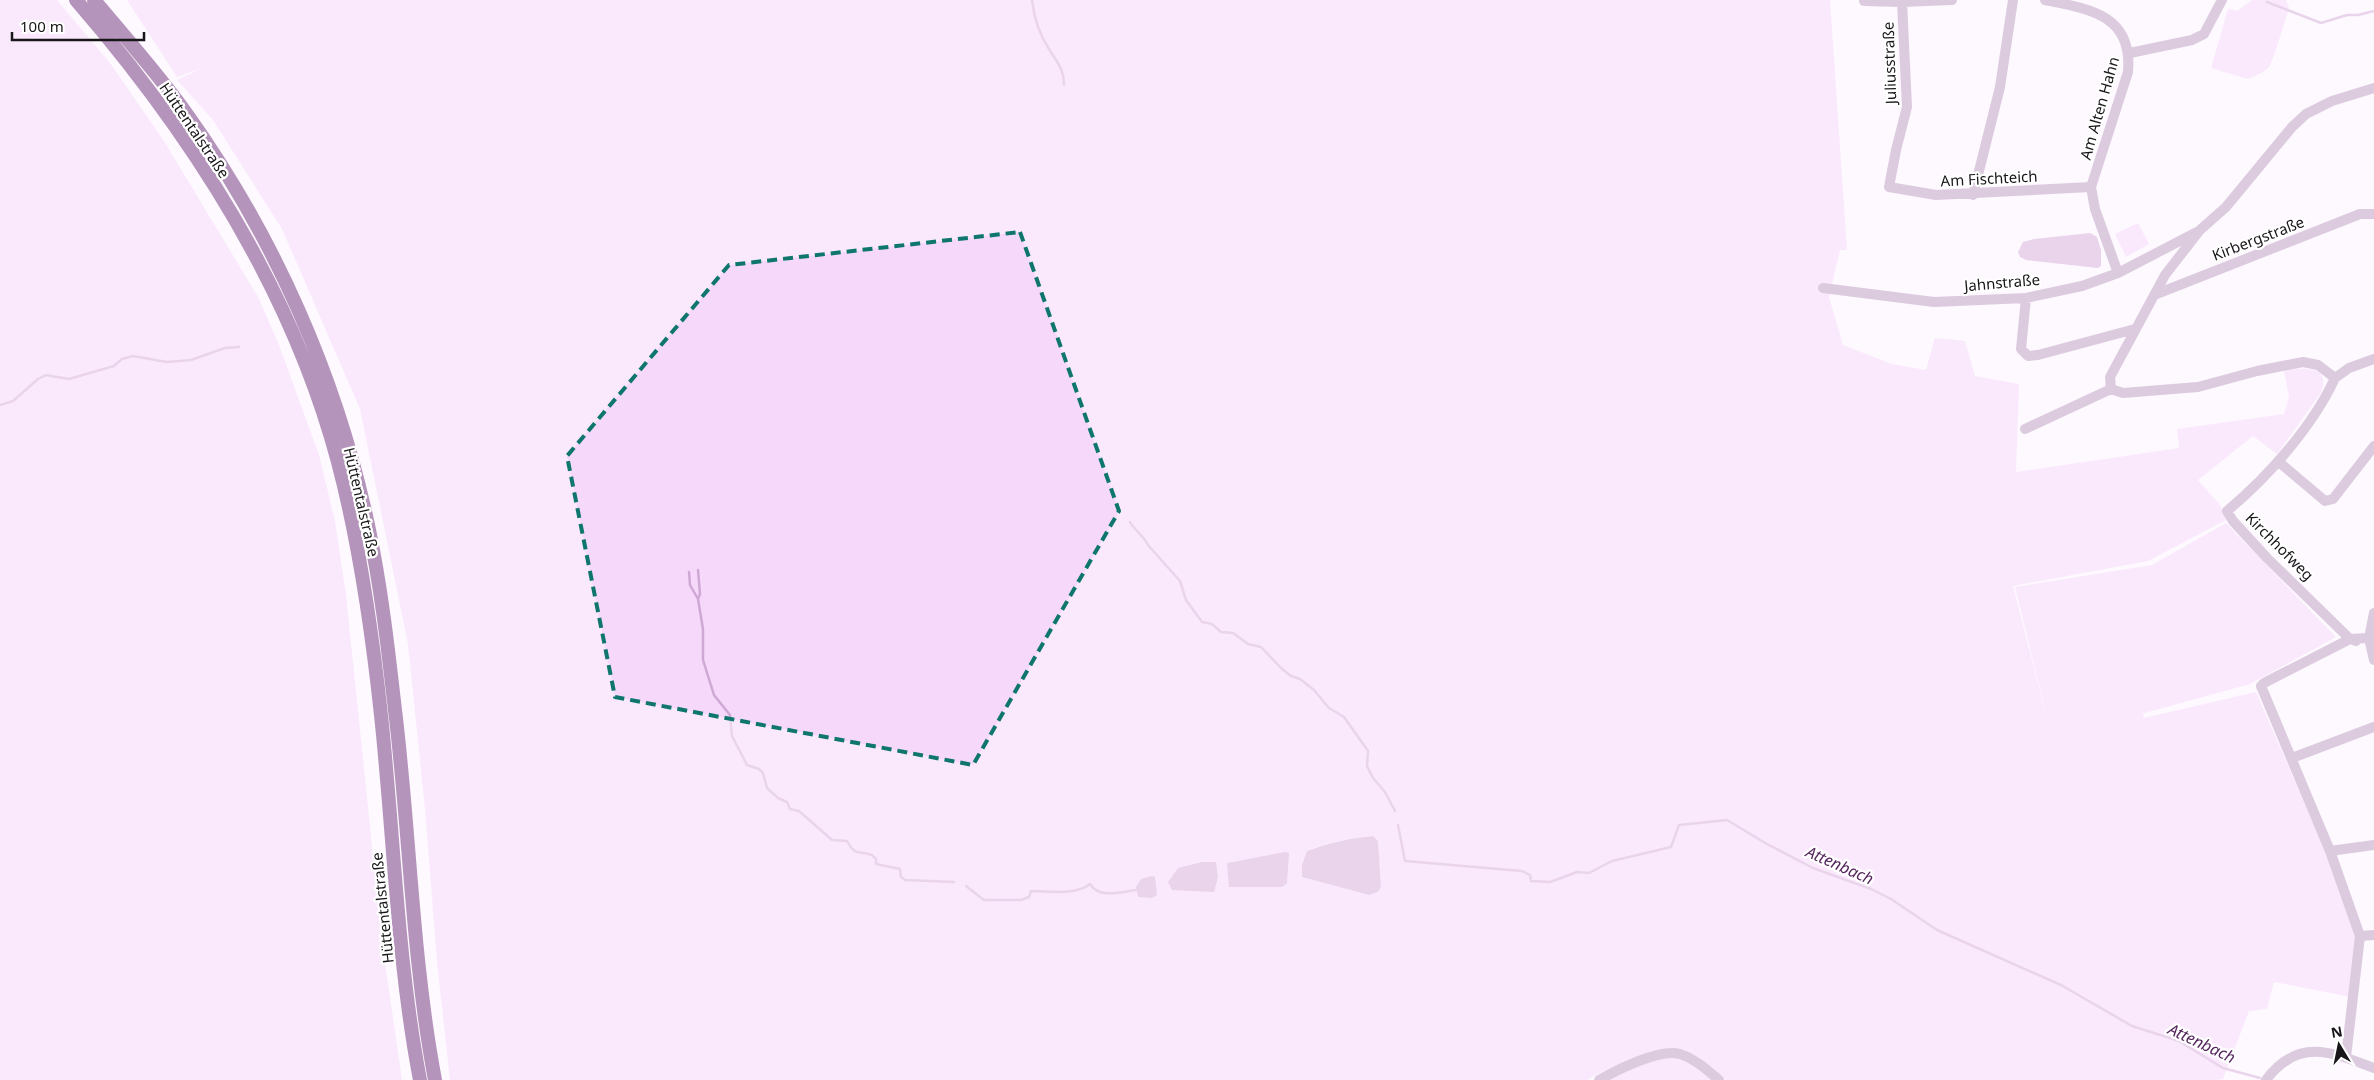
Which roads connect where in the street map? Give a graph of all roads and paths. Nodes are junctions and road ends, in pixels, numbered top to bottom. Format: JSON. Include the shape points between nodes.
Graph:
{"nodes":[{"id":1,"x":76,"y":0,"type":"edge"},
{"id":2,"x":94,"y":0,"type":"edge"},
{"id":3,"x":1942,"y":0,"type":"edge"},
{"id":4,"x":1952,"y":0,"type":"edge"},
{"id":5,"x":2013,"y":0,"type":"edge"},
{"id":6,"x":2045,"y":0,"type":"edge"},
{"id":7,"x":2222,"y":0,"type":"edge"},
{"id":8,"x":1864,"y":1,"type":"edge"},
{"id":9,"x":1902,"y":2,"type":"junction"},
{"id":10,"x":2130,"y":53,"type":"junction"},
{"id":11,"x":2374,"y":88,"type":"edge"},
{"id":12,"x":1889,"y":187,"type":"joint"},
{"id":13,"x":2091,"y":187,"type":"junction"},
{"id":14,"x":1974,"y":194,"type":"junction"},
{"id":15,"x":2374,"y":214,"type":"edge"},
{"id":16,"x":2200,"y":230,"type":"junction"},
{"id":17,"x":2118,"y":273,"type":"junction"},
{"id":18,"x":1823,"y":288,"type":"dead end"},
{"id":19,"x":2154,"y":295,"type":"junction"},
{"id":20,"x":2026,"y":298,"type":"junction"},
{"id":21,"x":2135,"y":328,"type":"junction"},
{"id":22,"x":2374,"y":359,"type":"edge"},
{"id":23,"x":2335,"y":378,"type":"junction"},
{"id":24,"x":2111,"y":389,"type":"junction"},
{"id":25,"x":2025,"y":429,"type":"dead end"},
{"id":26,"x":2374,"y":446,"type":"edge"},
{"id":27,"x":2279,"y":462,"type":"junction"},
{"id":28,"x":2374,"y":613,"type":"edge"},
{"id":29,"x":2369,"y":638,"type":"junction"},
{"id":30,"x":2350,"y":639,"type":"junction"},
{"id":31,"x":2374,"y":660,"type":"edge"},
{"id":32,"x":2374,"y":727,"type":"edge"},
{"id":33,"x":2292,"y":758,"type":"junction"},
{"id":34,"x":2374,"y":845,"type":"edge"},
{"id":35,"x":2330,"y":851,"type":"junction"},
{"id":36,"x":2374,"y":935,"type":"edge"},
{"id":37,"x":2360,"y":936,"type":"junction"},
{"id":38,"x":2346,"y":1057,"type":"junction"},
{"id":39,"x":2374,"y":1068,"type":"edge"},
{"id":40,"x":420,"y":1080,"type":"edge"},
{"id":41,"x":435,"y":1080,"type":"edge"},
{"id":42,"x":1599,"y":1080,"type":"edge"},
{"id":43,"x":1719,"y":1080,"type":"edge"},
{"id":44,"x":2266,"y":1080,"type":"edge"}],
"edges":[{"from":1,"to":40,"type":"highway","name":"Hüttentalstraße","via":[[172,120],[238,222],[299,347],[338,461],[362,576],[381,714],[403,959]]},
{"from":2,"to":41,"type":"highway","name":"Hüttentalstraße","via":[[185,112],[250,213],[284,278],[333,399],[368,525],[380,593],[395,712],[418,969]]},
{"from":3,"to":4,"type":"street"},
{"from":3,"to":9,"type":"street"},
{"from":5,"to":14,"type":"street","via":[[2000,86]]},
{"from":6,"to":10,"type":"street","name":"Am Alten Hahn","via":[[2082,7],[2102,15],[2117,28]]},
{"from":7,"to":10,"type":"street","via":[[2204,34],[2192,40]]},
{"from":8,"to":9,"type":"street","name":"Juliusstraße"},
{"from":9,"to":12,"type":"street","name":"Juliusstraße","via":[[1907,107]]},
{"from":10,"to":13,"type":"street","name":"Am Alten Hahn","via":[[2128,72]]},
{"from":11,"to":16,"type":"street","name":"Jahnstraße","via":[[2332,100],[2306,114],[2226,207]]},
{"from":12,"to":14,"type":"street","name":"Am Fischteich","via":[[1936,195]]},
{"from":13,"to":14,"type":"street","name":"Am Fischteich"},
{"from":13,"to":17,"type":"street","name":"Am Alten Hahn","via":[[2095,209]]},
{"from":15,"to":19,"type":"street","name":"Kirbergstraße","via":[[2360,214]]},
{"from":16,"to":17,"type":"street","name":"Jahnstraße"},
{"from":16,"to":19,"type":"street","name":"Jahnstraße","via":[[2165,275]]},
{"from":17,"to":20,"type":"street","name":"Jahnstraße","via":[[2082,286]]},
{"from":18,"to":20,"type":"street","name":"Jahnstraße","via":[[1934,302]]},
{"from":19,"to":21,"type":"street","name":"Jahnstraße"},
{"from":20,"to":21,"type":"street","via":[[2021,349],[2028,356],[2038,356]]},
{"from":21,"to":24,"type":"street","name":"Jahnstraße","via":[[2110,377]]},
{"from":22,"to":23,"type":"street","via":[[2349,368]]},
{"from":23,"to":24,"type":"street","via":[[2318,365],[2303,362],[2198,388],[2123,393]]},
{"from":23,"to":27,"type":"street","name":"Kirchhofweg","via":[[2328,394]]},
{"from":24,"to":25,"type":"street"},
{"from":26,"to":27,"type":"street","via":[[2333,500],[2325,501]]},
{"from":27,"to":30,"type":"street","name":"Kirchhofweg","via":[[2227,511],[2267,558]]},
{"from":28,"to":29,"type":"street"},
{"from":29,"to":30,"type":"street"},
{"from":29,"to":31,"type":"street"},
{"from":30,"to":33,"type":"street","via":[[2261,686]]},
{"from":32,"to":33,"type":"street"},
{"from":33,"to":35,"type":"street"},
{"from":34,"to":35,"type":"street"},
{"from":35,"to":37,"type":"street"},
{"from":36,"to":37,"type":"street"},
{"from":37,"to":38,"type":"street"},
{"from":38,"to":39,"type":"street"},
{"from":38,"to":44,"type":"street","via":[[2326,1051],[2310,1051],[2284,1060]]},
{"from":42,"to":43,"type":"street","via":[[1660,1055],[1679,1053],[1699,1063]]}]}
